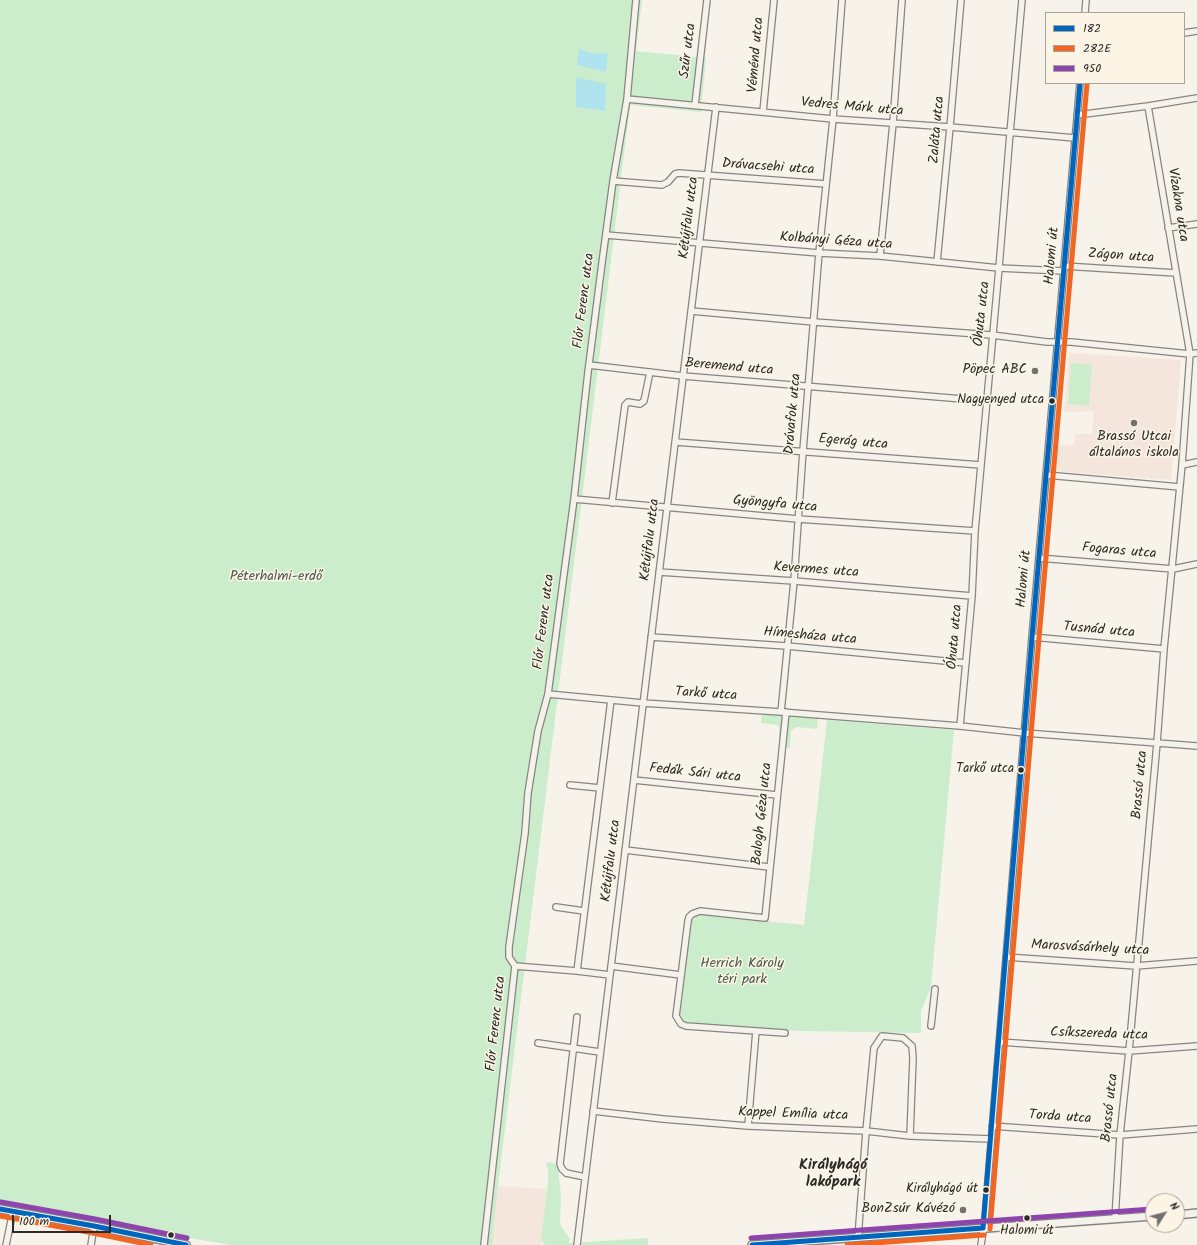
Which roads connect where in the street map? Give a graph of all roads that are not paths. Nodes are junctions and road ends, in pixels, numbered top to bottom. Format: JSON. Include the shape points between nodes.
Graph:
{"nodes":[{"id":1,"x":636,"y":0,"type":"edge"},
{"id":2,"x":707,"y":0,"type":"edge"},
{"id":3,"x":774,"y":0,"type":"edge"},
{"id":4,"x":842,"y":0,"type":"edge"},
{"id":5,"x":902,"y":0,"type":"edge"},
{"id":6,"x":961,"y":0,"type":"edge"},
{"id":7,"x":1022,"y":0,"type":"edge"},
{"id":8,"x":1086,"y":0,"type":"edge"},
{"id":9,"x":1085,"y":12,"type":"edge"},
{"id":10,"x":1197,"y":31,"type":"edge"},
{"id":11,"x":1185,"y":33,"type":"edge"},
{"id":12,"x":1080,"y":84,"type":"edge"},
{"id":13,"x":1197,"y":98,"type":"edge"},
{"id":14,"x":627,"y":99,"type":"junction"},
{"id":15,"x":695,"y":105,"type":"junction"},
{"id":16,"x":1148,"y":106,"type":"junction"},
{"id":17,"x":716,"y":107,"type":"junction"},
{"id":18,"x":764,"y":112,"type":"junction"},
{"id":19,"x":1077,"y":115,"type":"junction"},
{"id":20,"x":833,"y":119,"type":"junction"},
{"id":21,"x":893,"y":123,"type":"junction"},
{"id":22,"x":950,"y":127,"type":"junction"},
{"id":23,"x":1010,"y":133,"type":"junction"},
{"id":24,"x":1075,"y":138,"type":"junction"},
{"id":25,"x":707,"y":175,"type":"junction"},
{"id":26,"x":613,"y":181,"type":"junction"},
{"id":27,"x":826,"y":184,"type":"junction"},
{"id":28,"x":1197,"y":224,"type":"edge"},
{"id":29,"x":1168,"y":228,"type":"junction"},
{"id":30,"x":606,"y":235,"type":"junction"},
{"id":31,"x":699,"y":243,"type":"junction"},
{"id":32,"x":819,"y":253,"type":"junction"},
{"id":33,"x":880,"y":256,"type":"junction"},
{"id":34,"x":937,"y":262,"type":"junction"},
{"id":35,"x":999,"y":268,"type":"junction"},
{"id":36,"x":1064,"y":268,"type":"junction"},
{"id":37,"x":1176,"y":273,"type":"junction"},
{"id":38,"x":691,"y":312,"type":"junction"},
{"id":39,"x":814,"y":322,"type":"junction"},
{"id":40,"x":992,"y":335,"type":"junction"},
{"id":41,"x":1058,"y":342,"type":"junction"},
{"id":42,"x":1197,"y":353,"type":"edge"},
{"id":43,"x":1190,"y":354,"type":"junction"},
{"id":44,"x":589,"y":365,"type":"junction"},
{"id":45,"x":650,"y":372,"type":"junction"},
{"id":46,"x":683,"y":376,"type":"junction"},
{"id":47,"x":808,"y":387,"type":"junction"},
{"id":48,"x":987,"y":401,"type":"junction"},
{"id":49,"x":675,"y":442,"type":"junction"},
{"id":50,"x":803,"y":451,"type":"junction"},
{"id":51,"x":1197,"y":462,"type":"edge"},
{"id":52,"x":981,"y":465,"type":"junction"},
{"id":53,"x":1182,"y":465,"type":"junction"},
{"id":54,"x":1046,"y":475,"type":"junction"},
{"id":55,"x":1180,"y":487,"type":"junction"},
{"id":56,"x":574,"y":499,"type":"junction"},
{"id":57,"x":612,"y":503,"type":"junction"},
{"id":58,"x":667,"y":507,"type":"junction"},
{"id":59,"x":798,"y":519,"type":"junction"},
{"id":60,"x":975,"y":531,"type":"junction"},
{"id":61,"x":1039,"y":558,"type":"junction"},
{"id":62,"x":1197,"y":564,"type":"edge"},
{"id":63,"x":1172,"y":568,"type":"junction"},
{"id":64,"x":659,"y":572,"type":"junction"},
{"id":65,"x":794,"y":581,"type":"junction"},
{"id":66,"x":972,"y":596,"type":"junction"},
{"id":67,"x":651,"y":638,"type":"junction"},
{"id":68,"x":1032,"y":638,"type":"junction"},
{"id":69,"x":787,"y":646,"type":"junction"},
{"id":70,"x":1164,"y":649,"type":"junction"},
{"id":71,"x":966,"y":662,"type":"junction"},
{"id":72,"x":548,"y":694,"type":"junction"},
{"id":73,"x":611,"y":700,"type":"junction"},
{"id":74,"x":643,"y":703,"type":"junction"},
{"id":75,"x":784,"y":712,"type":"junction"},
{"id":76,"x":960,"y":726,"type":"junction"},
{"id":77,"x":1025,"y":733,"type":"junction"},
{"id":78,"x":1157,"y":743,"type":"junction"},
{"id":79,"x":1197,"y":746,"type":"edge"},
{"id":80,"x":634,"y":780,"type":"junction"},
{"id":81,"x":570,"y":784,"type":"dead end"},
{"id":82,"x":600,"y":788,"type":"junction"},
{"id":83,"x":777,"y":795,"type":"junction"},
{"id":84,"x":625,"y":850,"type":"junction"},
{"id":85,"x":769,"y":868,"type":"junction"},
{"id":86,"x":556,"y":908,"type":"dead end"},
{"id":87,"x":584,"y":911,"type":"junction"},
{"id":88,"x":1006,"y":957,"type":"junction"},
{"id":89,"x":1197,"y":961,"type":"edge"},
{"id":90,"x":515,"y":966,"type":"junction"},
{"id":91,"x":611,"y":966,"type":"junction"},
{"id":92,"x":1136,"y":966,"type":"junction"},
{"id":93,"x":577,"y":971,"type":"junction"},
{"id":94,"x":610,"y":975,"type":"junction"},
{"id":95,"x":681,"y":975,"type":"junction"},
{"id":96,"x":935,"y":989,"type":"dead end"},
{"id":97,"x":577,"y":1017,"type":"dead end"},
{"id":98,"x":931,"y":1026,"type":"dead end"},
{"id":99,"x":756,"y":1031,"type":"junction"},
{"id":100,"x":785,"y":1033,"type":"dead end"},
{"id":101,"x":1000,"y":1042,"type":"junction"},
{"id":102,"x":538,"y":1043,"type":"dead end"},
{"id":103,"x":1197,"y":1046,"type":"edge"},
{"id":104,"x":574,"y":1048,"type":"junction"},
{"id":105,"x":1129,"y":1051,"type":"junction"},
{"id":106,"x":600,"y":1052,"type":"junction"},
{"id":107,"x":593,"y":1111,"type":"junction"},
{"id":108,"x":748,"y":1126,"type":"junction"},
{"id":109,"x":992,"y":1126,"type":"junction"},
{"id":110,"x":1197,"y":1129,"type":"edge"},
{"id":111,"x":866,"y":1130,"type":"junction"},
{"id":112,"x":1120,"y":1135,"type":"junction"},
{"id":113,"x":910,"y":1136,"type":"junction"},
{"id":114,"x":991,"y":1139,"type":"junction"},
{"id":115,"x":585,"y":1176,"type":"junction"},
{"id":116,"x":0,"y":1209,"type":"edge"},
{"id":117,"x":13,"y":1211,"type":"junction"},
{"id":118,"x":1197,"y":1213,"type":"edge"},
{"id":119,"x":1185,"y":1214,"type":"edge"},
{"id":120,"x":1145,"y":1217,"type":"edge"},
{"id":121,"x":1115,"y":1219,"type":"junction"},
{"id":122,"x":94,"y":1226,"type":"junction"},
{"id":123,"x":983,"y":1228,"type":"junction"},
{"id":124,"x":858,"y":1238,"type":"junction"},
{"id":125,"x":158,"y":1242,"type":"edge"},
{"id":126,"x":6,"y":1245,"type":"edge"},
{"id":127,"x":90,"y":1245,"type":"edge"},
{"id":128,"x":186,"y":1245,"type":"edge"},
{"id":129,"x":484,"y":1245,"type":"edge"},
{"id":130,"x":577,"y":1245,"type":"edge"},
{"id":131,"x":752,"y":1245,"type":"edge"},
{"id":132,"x":981,"y":1245,"type":"edge"}],
"edges":[{"from":1,"to":14,"type":"street","name":"Flór Ferenc utca"},
{"from":2,"to":15,"type":"street","name":"Szűr utca"},
{"from":3,"to":18,"type":"street","name":"Véménd utca"},
{"from":4,"to":20,"type":"street","name":"Drávafok utca"},
{"from":5,"to":21,"type":"street"},
{"from":6,"to":22,"type":"street","name":"Zaláta utca"},
{"from":7,"to":23,"type":"street","name":"Óhuta utca"},
{"from":8,"to":9,"type":"street"},
{"from":10,"to":11,"type":"street"},
{"from":12,"to":19,"type":"street","name":"Halomi út"},
{"from":13,"to":16,"type":"street"},
{"from":14,"to":15,"type":"street","name":"Vedres Márk utca"},
{"from":14,"to":26,"type":"street","name":"Flór Ferenc utca"},
{"from":15,"to":17,"type":"street","name":"Vedres Márk utca"},
{"from":16,"to":19,"type":"street"},
{"from":16,"to":29,"type":"street","name":"Vízakna utca"},
{"from":17,"to":18,"type":"street","name":"Vedres Márk utca"},
{"from":17,"to":25,"type":"street","name":"Kétújfalu utca"},
{"from":18,"to":20,"type":"street","name":"Vedres Márk utca"},
{"from":19,"to":24,"type":"street","name":"Halomi út"},
{"from":20,"to":21,"type":"street","name":"Vedres Márk utca"},
{"from":20,"to":27,"type":"street","name":"Drávafok utca"},
{"from":21,"to":22,"type":"street","name":"Vedres Márk utca"},
{"from":21,"to":33,"type":"street"},
{"from":22,"to":23,"type":"street","name":"Vedres Márk utca"},
{"from":22,"to":34,"type":"street","name":"Zaláta utca"},
{"from":23,"to":24,"type":"street","name":"Vedres Márk utca"},
{"from":23,"to":35,"type":"street","name":"Óhuta utca"},
{"from":24,"to":36,"type":"street","name":"Halomi út"},
{"from":25,"to":26,"type":"street","name":"Drávacsehi utca","via":[[677,173],[662,185]]},
{"from":25,"to":27,"type":"street","name":"Drávacsehi utca"},
{"from":25,"to":31,"type":"street","name":"Kétújfalu utca"},
{"from":26,"to":30,"type":"street","name":"Flór Ferenc utca"},
{"from":27,"to":32,"type":"street","name":"Drávafok utca"},
{"from":28,"to":29,"type":"street"},
{"from":29,"to":37,"type":"street","name":"Vízakna utca"},
{"from":30,"to":31,"type":"street","name":"Kolbányi Géza utca"},
{"from":30,"to":44,"type":"street","name":"Flór Ferenc utca"},
{"from":31,"to":32,"type":"street","name":"Kolbányi Géza utca"},
{"from":31,"to":38,"type":"street","name":"Kétújfalu utca"},
{"from":32,"to":33,"type":"street","name":"Kolbányi Géza utca"},
{"from":32,"to":39,"type":"street","name":"Drávafok utca"},
{"from":33,"to":34,"type":"street","name":"Kolbányi Géza utca"},
{"from":34,"to":35,"type":"street","name":"Kolbányi Géza utca"},
{"from":35,"to":36,"type":"street","name":"Kolbányi Géza utca"},
{"from":35,"to":40,"type":"street","name":"Óhuta utca"},
{"from":36,"to":37,"type":"street","name":"Zágon utca"},
{"from":36,"to":41,"type":"street","name":"Halomi út"},
{"from":37,"to":43,"type":"street","name":"Vízakna utca"},
{"from":38,"to":39,"type":"street"},
{"from":38,"to":46,"type":"street","name":"Kétújfalu utca"},
{"from":39,"to":40,"type":"street"},
{"from":39,"to":47,"type":"street","name":"Drávafok utca"},
{"from":40,"to":41,"type":"street"},
{"from":40,"to":48,"type":"street","name":"Óhuta utca"},
{"from":41,"to":43,"type":"street"},
{"from":41,"to":54,"type":"street","name":"Halomi út"},
{"from":42,"to":43,"type":"street"},
{"from":43,"to":53,"type":"street","name":"Brassó utca"},
{"from":44,"to":45,"type":"street","name":"Beremend utca"},
{"from":44,"to":56,"type":"street","name":"Flór Ferenc utca"},
{"from":45,"to":46,"type":"street","name":"Beremend utca"},
{"from":45,"to":57,"type":"street","via":[[644,401],[628,402],[625,405]]},
{"from":46,"to":47,"type":"street","name":"Beremend utca"},
{"from":46,"to":49,"type":"street","name":"Kétújfalu utca"},
{"from":47,"to":48,"type":"street","name":"Beremend utca"},
{"from":47,"to":50,"type":"street","name":"Drávafok utca"},
{"from":48,"to":52,"type":"street","name":"Óhuta utca"},
{"from":49,"to":50,"type":"street","name":"Egerág utca"},
{"from":49,"to":58,"type":"street","name":"Kétújfalu utca"},
{"from":50,"to":52,"type":"street","name":"Egerág utca"},
{"from":50,"to":59,"type":"street","name":"Drávafok utca"},
{"from":51,"to":53,"type":"street"},
{"from":52,"to":60,"type":"street","name":"Óhuta utca"},
{"from":53,"to":55,"type":"street","name":"Brassó utca"},
{"from":54,"to":55,"type":"street"},
{"from":54,"to":61,"type":"street","name":"Halomi út"},
{"from":55,"to":63,"type":"street","name":"Brassó utca"},
{"from":56,"to":57,"type":"street","name":"Gyöngyfa utca"},
{"from":56,"to":72,"type":"street","name":"Flór Ferenc utca"},
{"from":57,"to":58,"type":"street","name":"Gyöngyfa utca"},
{"from":58,"to":59,"type":"street","name":"Gyöngyfa utca"},
{"from":58,"to":64,"type":"street","name":"Kétújfalu utca"},
{"from":59,"to":60,"type":"street","name":"Gyöngyfa utca"},
{"from":59,"to":65,"type":"street","name":"Drávafok utca"},
{"from":60,"to":66,"type":"street","name":"Óhuta utca"},
{"from":61,"to":63,"type":"street","name":"Fogaras utca"},
{"from":61,"to":68,"type":"street","name":"Halomi út"},
{"from":62,"to":63,"type":"street","name":"Fogaras utca"},
{"from":63,"to":70,"type":"street","name":"Brassó utca"},
{"from":64,"to":65,"type":"street","name":"Kevermes utca"},
{"from":64,"to":67,"type":"street","name":"Kétújfalu utca"},
{"from":65,"to":66,"type":"street","name":"Kevermes utca"},
{"from":65,"to":69,"type":"street","name":"Drávafok utca"},
{"from":66,"to":71,"type":"street","name":"Óhuta utca"},
{"from":67,"to":69,"type":"street","name":"Hímesháza utca"},
{"from":67,"to":74,"type":"street","name":"Kétújfalu utca"},
{"from":68,"to":70,"type":"street","name":"Tusnád utca"},
{"from":68,"to":77,"type":"street","name":"Halomi út"},
{"from":69,"to":71,"type":"street","name":"Hímesháza utca"},
{"from":69,"to":75,"type":"street","name":"Drávafok utca"},
{"from":70,"to":78,"type":"street","name":"Brassó utca"},
{"from":71,"to":76,"type":"street","name":"Óhuta utca"},
{"from":72,"to":73,"type":"street","name":"Tarkő utca"},
{"from":72,"to":90,"type":"street","name":"Flór Ferenc utca","via":[[538,731],[528,793],[509,947],[509,957]]},
{"from":73,"to":74,"type":"street","name":"Tarkő utca"},
{"from":73,"to":82,"type":"street","name":"Kétújfalu utca"},
{"from":74,"to":75,"type":"street","name":"Tarkő utca"},
{"from":74,"to":80,"type":"street","name":"Kétújfalu utca"},
{"from":75,"to":76,"type":"street","name":"Tarkő utca"},
{"from":75,"to":83,"type":"street","name":"Balogh Géza utca"},
{"from":76,"to":77,"type":"street","name":"Tarkő utca"},
{"from":77,"to":78,"type":"street","name":"Tarkő utca"},
{"from":77,"to":88,"type":"street","name":"Halomi út"},
{"from":78,"to":79,"type":"street","name":"Tarkő utca"},
{"from":78,"to":92,"type":"street","name":"Brassó utca"},
{"from":80,"to":83,"type":"street","name":"Fedák Sári utca"},
{"from":80,"to":84,"type":"street","name":"Kétújfalu utca"},
{"from":81,"to":82,"type":"street"},
{"from":82,"to":87,"type":"street","name":"Kétújfalu utca"},
{"from":83,"to":85,"type":"street","name":"Balogh Géza utca"},
{"from":84,"to":85,"type":"street"},
{"from":84,"to":91,"type":"street","name":"Kétújfalu utca"},
{"from":85,"to":95,"type":"street","name":"Balogh Géza utca","via":[[765,918],[700,911],[689,917]]},
{"from":86,"to":87,"type":"street","name":"Kétújfalu utca"},
{"from":87,"to":93,"type":"street","name":"Kétújfalu utca"},
{"from":88,"to":92,"type":"street","name":"Marosvásárhely utca"},
{"from":88,"to":101,"type":"street","name":"Halomi út"},
{"from":89,"to":92,"type":"street","name":"Marosvásárhely utca"},
{"from":90,"to":93,"type":"street"},
{"from":90,"to":129,"type":"street","name":"Flór Ferenc utca"},
{"from":91,"to":94,"type":"street","name":"Kétújfalu utca"},
{"from":91,"to":95,"type":"street"},
{"from":92,"to":105,"type":"street","name":"Brassó utca"},
{"from":93,"to":94,"type":"street"},
{"from":94,"to":106,"type":"street","name":"Kétújfalu utca"},
{"from":95,"to":99,"type":"street","via":[[676,1016],[681,1024]]},
{"from":96,"to":98,"type":"street"},
{"from":97,"to":104,"type":"street"},
{"from":99,"to":100,"type":"street"},
{"from":99,"to":108,"type":"street"},
{"from":101,"to":105,"type":"street","name":"Csíkszereda utca"},
{"from":101,"to":109,"type":"street","name":"Halomi út"},
{"from":102,"to":104,"type":"street"},
{"from":103,"to":105,"type":"street","name":"Csíkszereda utca"},
{"from":104,"to":106,"type":"street"},
{"from":104,"to":115,"type":"street","via":[[560,1164],[566,1174]]},
{"from":105,"to":112,"type":"street","name":"Brassó utca"},
{"from":106,"to":107,"type":"street","name":"Kétújfalu utca"},
{"from":107,"to":108,"type":"street","name":"Kappel Emília utca"},
{"from":107,"to":115,"type":"street","name":"Kétújfalu utca"},
{"from":108,"to":111,"type":"street","name":"Kappel Emília utca"},
{"from":109,"to":112,"type":"street","name":"Torda utca"},
{"from":109,"to":114,"type":"street","name":"Halomi út"},
{"from":110,"to":112,"type":"street","name":"Torda utca"},
{"from":111,"to":113,"type":"street","name":"Kappel Emília utca"},
{"from":111,"to":113,"type":"street","via":[[874,1048],[882,1036],[904,1038],[912,1046],[913,1058]]},
{"from":111,"to":124,"type":"street"},
{"from":112,"to":121,"type":"street","name":"Brassó utca"},
{"from":113,"to":114,"type":"street","name":"Kappel Emília utca"},
{"from":114,"to":123,"type":"street","name":"Halomi út"},
{"from":115,"to":130,"type":"street","name":"Kétújfalu utca"},
{"from":116,"to":117,"type":"street"},
{"from":117,"to":122,"type":"street"},
{"from":117,"to":126,"type":"street"},
{"from":118,"to":119,"type":"street"},
{"from":120,"to":121,"type":"street"},
{"from":121,"to":123,"type":"street"},
{"from":122,"to":125,"type":"street"},
{"from":122,"to":127,"type":"street"},
{"from":123,"to":124,"type":"street"},
{"from":123,"to":132,"type":"street","name":"Halomi út"},
{"from":124,"to":131,"type":"street"},
{"from":125,"to":128,"type":"street"}]}
